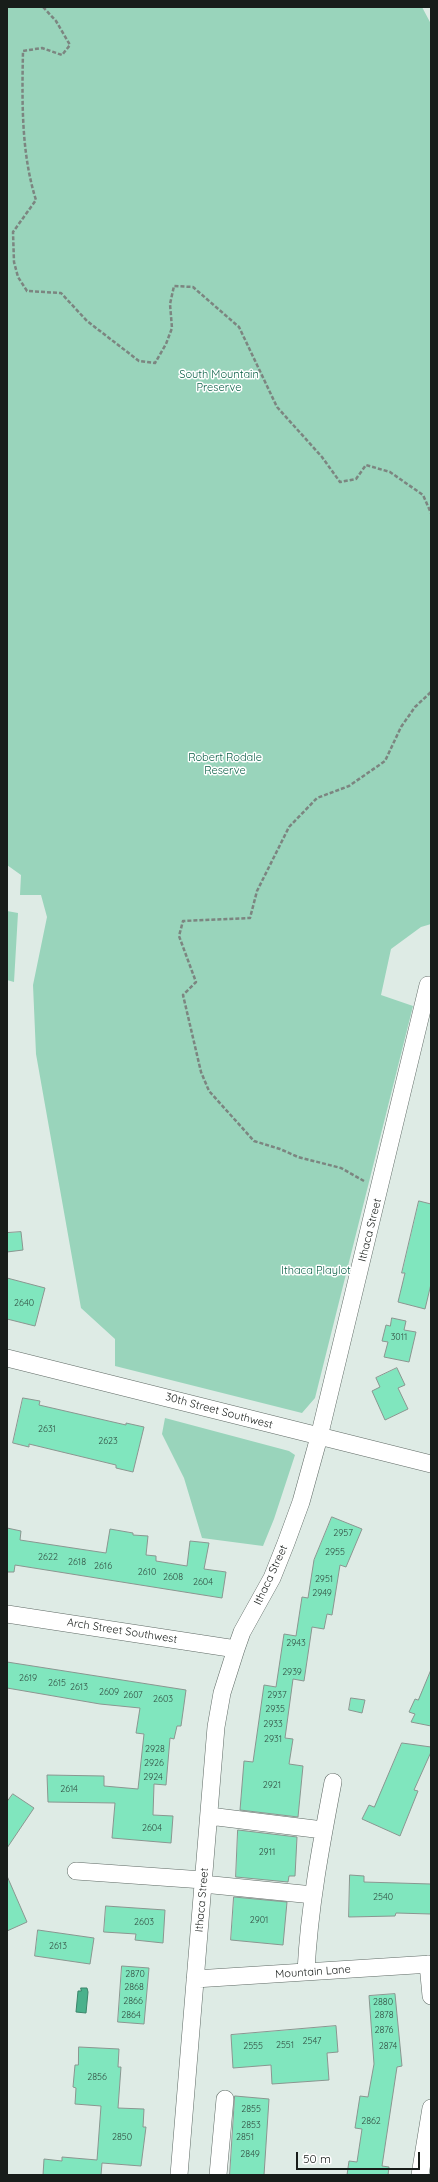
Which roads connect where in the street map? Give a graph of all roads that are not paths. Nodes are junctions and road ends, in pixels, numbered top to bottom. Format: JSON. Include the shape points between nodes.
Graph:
{"nodes":[{"id":1,"x":430,"y":985,"type":"edge"},
{"id":2,"x":7,"y":1358,"type":"edge"},
{"id":3,"x":319,"y":1437,"type":"junction"},
{"id":4,"x":431,"y":1464,"type":"edge"},
{"id":5,"x":7,"y":1614,"type":"edge"},
{"id":6,"x":236,"y":1649,"type":"junction"},
{"id":7,"x":333,"y":1782,"type":"dead end"},
{"id":8,"x":209,"y":1816,"type":"junction"},
{"id":9,"x":324,"y":1830,"type":"junction"},
{"id":10,"x":76,"y":1871,"type":"dead end"},
{"id":11,"x":203,"y":1882,"type":"junction"},
{"id":12,"x":313,"y":1895,"type":"junction"},
{"id":13,"x":430,"y":1964,"type":"edge"},
{"id":14,"x":306,"y":1972,"type":"junction"},
{"id":15,"x":195,"y":1979,"type":"junction"},
{"id":16,"x":431,"y":1996,"type":"edge"},
{"id":17,"x":225,"y":2099,"type":"dead end"},
{"id":18,"x":431,"y":2108,"type":"edge"},
{"id":19,"x":179,"y":2175,"type":"edge"},
{"id":20,"x":218,"y":2175,"type":"edge"},
{"id":21,"x":420,"y":2175,"type":"edge"}],
"edges":[{"from":1,"to":3,"type":"street","name":"Ithaca Street"},
{"from":2,"to":3,"type":"street","name":"30th Street Southwest"},
{"from":3,"to":4,"type":"street","name":"30th Street Southwest"},
{"from":3,"to":6,"type":"street","name":"Ithaca Street","via":[[301,1502],[286,1543],[272,1578],[242,1632]]},
{"from":5,"to":6,"type":"street","name":"Arch Street Southwest"},
{"from":6,"to":8,"type":"street","name":"Ithaca Street","via":[[222,1693],[216,1727]]},
{"from":7,"to":9,"type":"street"},
{"from":8,"to":9,"type":"street"},
{"from":8,"to":11,"type":"street","name":"Ithaca Street"},
{"from":9,"to":12,"type":"street"},
{"from":10,"to":11,"type":"street"},
{"from":11,"to":12,"type":"street"},
{"from":11,"to":15,"type":"street","name":"Ithaca Street"},
{"from":12,"to":14,"type":"street"},
{"from":13,"to":14,"type":"street","name":"Mountain Lane"},
{"from":13,"to":16,"type":"street"},
{"from":14,"to":15,"type":"street","name":"Mountain Lane"},
{"from":15,"to":19,"type":"street","name":"Ithaca Street"},
{"from":17,"to":20,"type":"street"},
{"from":18,"to":21,"type":"street"}]}
